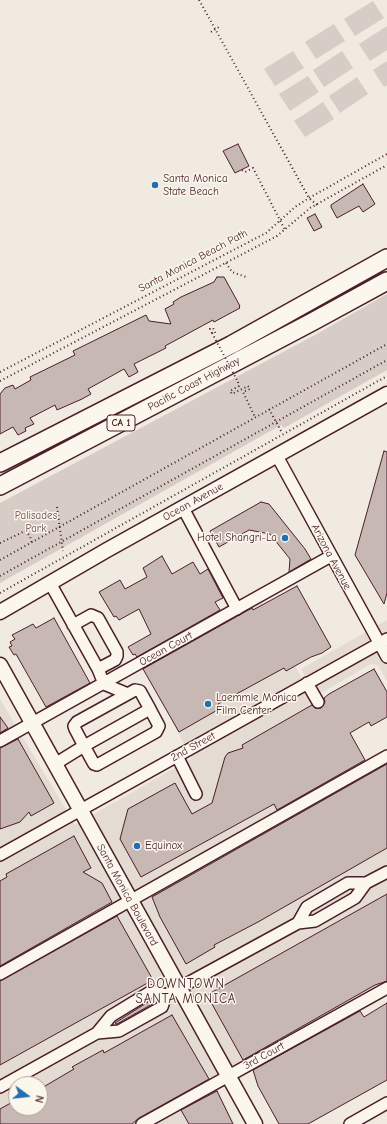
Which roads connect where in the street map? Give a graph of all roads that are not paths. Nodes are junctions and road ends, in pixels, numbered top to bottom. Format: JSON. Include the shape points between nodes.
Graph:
{"nodes":[{"id":1,"x":387,"y":258,"type":"edge"},
{"id":2,"x":387,"y":281,"type":"edge"},
{"id":3,"x":387,"y":394,"type":"edge"},
{"id":4,"x":277,"y":456,"type":"junction"},
{"id":5,"x":0,"y":463,"type":"edge"},
{"id":6,"x":0,"y":486,"type":"edge"},
{"id":7,"x":183,"y":508,"type":"junction"},
{"id":8,"x":331,"y":556,"type":"junction"},
{"id":9,"x":50,"y":583,"type":"junction"},
{"id":10,"x":237,"y":609,"type":"junction"},
{"id":11,"x":0,"y":612,"type":"edge"},
{"id":12,"x":73,"y":626,"type":"junction"},
{"id":13,"x":383,"y":641,"type":"edge"},
{"id":14,"x":387,"y":657,"type":"edge"},
{"id":15,"x":0,"y":665,"type":"edge"},
{"id":16,"x":98,"y":669,"type":"junction"},
{"id":17,"x":307,"y":683,"type":"junction"},
{"id":18,"x":104,"y":684,"type":"junction"},
{"id":19,"x":128,"y":694,"type":"junction"},
{"id":20,"x":318,"y":702,"type":"dead end"},
{"id":21,"x":150,"y":709,"type":"junction"},
{"id":22,"x":33,"y":723,"type":"junction"},
{"id":23,"x":0,"y":741,"type":"edge"},
{"id":24,"x":84,"y":746,"type":"junction"},
{"id":25,"x":176,"y":756,"type":"junction"},
{"id":26,"x":387,"y":756,"type":"edge"},
{"id":27,"x":55,"y":764,"type":"junction"},
{"id":28,"x":196,"y":794,"type":"dead end"},
{"id":29,"x":80,"y":810,"type":"junction"},
{"id":30,"x":0,"y":855,"type":"edge"},
{"id":31,"x":387,"y":872,"type":"edge"},
{"id":32,"x":366,"y":883,"type":"junction"},
{"id":33,"x":130,"y":901,"type":"junction"},
{"id":34,"x":298,"y":922,"type":"junction"},
{"id":35,"x":0,"y":974,"type":"edge"},
{"id":36,"x":179,"y":988,"type":"junction"},
{"id":37,"x":387,"y":988,"type":"edge"},
{"id":38,"x":166,"y":995,"type":"junction"},
{"id":39,"x":97,"y":1033,"type":"junction"},
{"id":40,"x":228,"y":1076,"type":"junction"},
{"id":41,"x":0,"y":1087,"type":"edge"},
{"id":42,"x":387,"y":1103,"type":"edge"},
{"id":43,"x":142,"y":1124,"type":"edge"},
{"id":44,"x":255,"y":1124,"type":"edge"},
{"id":45,"x":350,"y":1124,"type":"edge"}],
"edges":[{"from":1,"to":5,"type":"highway","name":"Pacific Coast Highway","number":"CA 1","via":[[231,345]]},
{"from":2,"to":6,"type":"highway","name":"Pacific Coast Highway","number":"CA 1"},
{"from":3,"to":4,"type":"main road","name":"Ocean Avenue"},
{"from":4,"to":7,"type":"main road","name":"Ocean Avenue"},
{"from":4,"to":8,"type":"street","name":"Arizona Avenue"},
{"from":7,"to":9,"type":"main road","name":"Ocean Avenue"},
{"from":7,"to":10,"type":"street"},
{"from":8,"to":10,"type":"street","name":"Ocean Court"},
{"from":8,"to":13,"type":"street","name":"Arizona Avenue"},
{"from":9,"to":11,"type":"main road","name":"Ocean Avenue"},
{"from":9,"to":12,"type":"street"},
{"from":10,"to":18,"type":"street","name":"Ocean Court"},
{"from":12,"to":16,"type":"street"},
{"from":12,"to":16,"type":"street","via":[[91,615],[98,618],[117,656],[115,660]]},
{"from":13,"to":14,"type":"street","name":"Arizona Avenue"},
{"from":13,"to":17,"type":"street","name":"2nd Street"},
{"from":15,"to":22,"type":"main road","name":"Santa Monica Boulevard"},
{"from":16,"to":18,"type":"street"},
{"from":17,"to":20,"type":"street"},
{"from":17,"to":25,"type":"street","name":"2nd Street"},
{"from":18,"to":19,"type":"street"},
{"from":18,"to":22,"type":"street","name":"Ocean Court"},
{"from":19,"to":21,"type":"street","via":[[135,690],[140,691]]},
{"from":19,"to":24,"type":"street","via":[[77,722],[74,726]]},
{"from":21,"to":24,"type":"street"},
{"from":21,"to":24,"type":"street","via":[[159,726],[156,732],[100,764],[94,764]]},
{"from":22,"to":23,"type":"street","name":"Ocean Court"},
{"from":22,"to":27,"type":"main road","name":"Santa Monica Boulevard"},
{"from":24,"to":27,"type":"street"},
{"from":25,"to":28,"type":"street"},
{"from":25,"to":29,"type":"street","name":"2nd Street"},
{"from":26,"to":33,"type":"street"},
{"from":27,"to":29,"type":"main road","name":"Santa Monica Boulevard"},
{"from":29,"to":30,"type":"street","name":"2nd Street"},
{"from":29,"to":33,"type":"main road","name":"Santa Monica Boulevard"},
{"from":31,"to":32,"type":"street"},
{"from":32,"to":34,"type":"street","via":[[355,898],[315,921]]},
{"from":32,"to":34,"type":"street","via":[[348,883],[307,907]]},
{"from":33,"to":35,"type":"street"},
{"from":33,"to":36,"type":"main road","name":"Santa Monica Boulevard"},
{"from":34,"to":36,"type":"street"},
{"from":36,"to":38,"type":"street"},
{"from":36,"to":40,"type":"main road","name":"Santa Monica Boulevard"},
{"from":37,"to":40,"type":"street","name":"3rd Court"},
{"from":38,"to":39,"type":"street","via":[[152,992],[112,1016]]},
{"from":38,"to":39,"type":"street","via":[[162,1007],[119,1032]]},
{"from":39,"to":41,"type":"street"},
{"from":40,"to":43,"type":"street","name":"3rd Court"},
{"from":40,"to":44,"type":"main road","name":"Santa Monica Boulevard"},
{"from":42,"to":45,"type":"street"}]}
